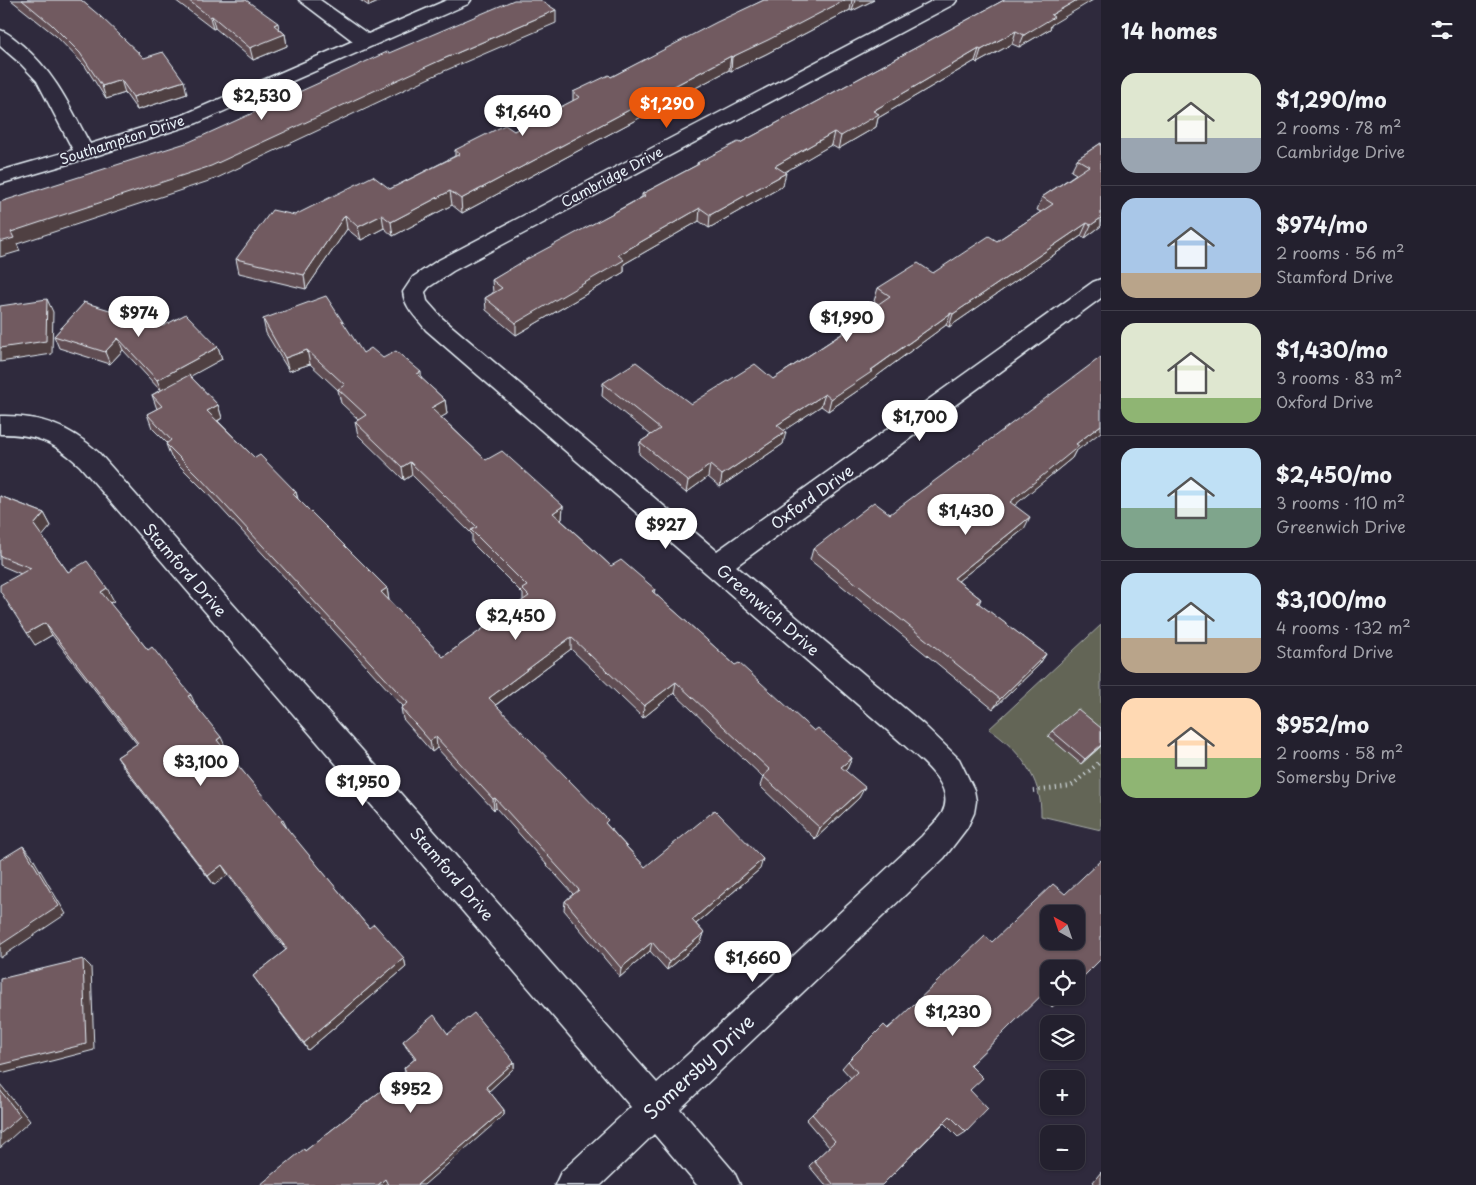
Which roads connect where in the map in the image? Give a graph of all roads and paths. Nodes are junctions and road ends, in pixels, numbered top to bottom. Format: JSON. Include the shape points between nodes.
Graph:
{"nodes":[{"id":1,"x":308,"y":0,"type":"edge"},
{"id":2,"x":462,"y":0,"type":"edge"},
{"id":3,"x":948,"y":0,"type":"edge"},
{"id":4,"x":0,"y":36,"type":"edge"},
{"id":5,"x":367,"y":42,"type":"junction"},
{"id":6,"x":85,"y":153,"type":"junction"},
{"id":7,"x":0,"y":178,"type":"edge"},
{"id":8,"x":1101,"y":287,"type":"edge"},
{"id":9,"x":414,"y":292,"type":"joint"},
{"id":10,"x":0,"y":425,"type":"edge"},
{"id":11,"x":716,"y":566,"type":"junction"},
{"id":12,"x":1101,"y":760,"type":"edge"},
{"id":13,"x":1034,"y":791,"type":"dead end"},
{"id":14,"x":962,"y":795,"type":"joint"},
{"id":15,"x":656,"y":1108,"type":"junction"},
{"id":16,"x":574,"y":1185,"type":"edge"},
{"id":17,"x":721,"y":1185,"type":"edge"}],
"edges":[{"from":1,"to":5,"type":"street"},
{"from":2,"to":5,"type":"street","name":"Southampton Drive"},
{"from":3,"to":9,"type":"street","name":"Cambridge Drive","via":[[445,266],[421,282]]},
{"from":4,"to":6,"type":"street","via":[[44,79]]},
{"from":5,"to":6,"type":"street","name":"Southampton Drive","via":[[198,115]]},
{"from":6,"to":7,"type":"street","name":"Southampton Drive"},
{"from":8,"to":11,"type":"street","name":"Oxford Drive"},
{"from":9,"to":11,"type":"street","name":"Greenwich Drive","via":[[416,303],[434,324]]},
{"from":10,"to":15,"type":"street","name":"Stamford Drive","via":[[46,428],[62,436],[89,459]]},
{"from":11,"to":14,"type":"street","name":"Greenwich Drive","via":[[913,734],[951,773]]},
{"from":12,"to":13,"type":"path","via":[[1071,786]]},
{"from":14,"to":15,"type":"street","name":"Somersby Drive","via":[[958,814],[933,847]]},
{"from":15,"to":16,"type":"street","name":"Somersby Drive"},
{"from":15,"to":17,"type":"street","name":"Stamford Drive"}]}
